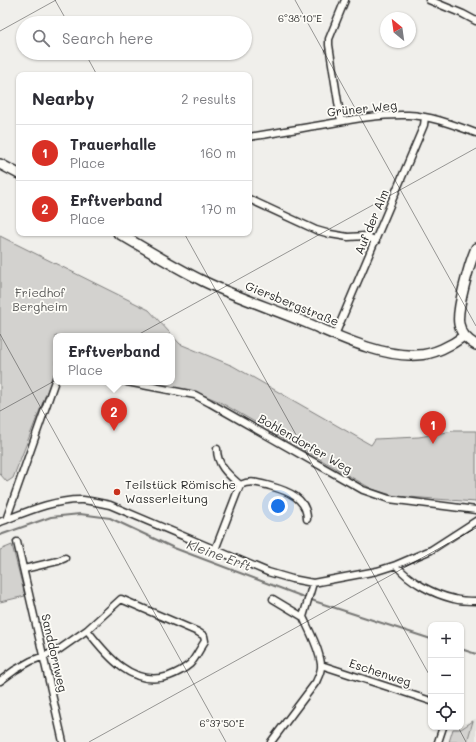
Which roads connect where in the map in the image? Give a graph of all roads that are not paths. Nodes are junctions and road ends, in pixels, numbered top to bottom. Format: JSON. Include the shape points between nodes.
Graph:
{"nodes":[{"id":1,"x":345,"y":0,"type":"edge"},
{"id":2,"x":429,"y":0,"type":"edge"},
{"id":3,"x":476,"y":21,"type":"edge"},
{"id":4,"x":425,"y":117,"type":"junction"},
{"id":5,"x":341,"y":121,"type":"junction"},
{"id":6,"x":476,"y":133,"type":"edge"},
{"id":7,"x":252,"y":136,"type":"edge"},
{"id":8,"x":0,"y":164,"type":"edge"},
{"id":9,"x":16,"y":172,"type":"edge"},
{"id":10,"x":252,"y":199,"type":"edge"},
{"id":11,"x":123,"y":236,"type":"edge"},
{"id":12,"x":376,"y":241,"type":"junction"},
{"id":13,"x":476,"y":248,"type":"edge"},
{"id":14,"x":336,"y":335,"type":"junction"},
{"id":15,"x":464,"y":336,"type":"junction"},
{"id":16,"x":476,"y":344,"type":"edge"},
{"id":17,"x":53,"y":385,"type":"edge"},
{"id":18,"x":143,"y":385,"type":"edge"},
{"id":19,"x":217,"y":449,"type":"dead end"},
{"id":20,"x":240,"y":485,"type":"junction"},
{"id":21,"x":476,"y":510,"type":"edge"},
{"id":22,"x":307,"y":519,"type":"dead end"},
{"id":23,"x":3,"y":521,"type":"edge"},
{"id":24,"x":476,"y":521,"type":"edge"},
{"id":25,"x":18,"y":542,"type":"dead end"},
{"id":26,"x":215,"y":550,"type":"junction"},
{"id":27,"x":65,"y":558,"type":"dead end"},
{"id":28,"x":396,"y":565,"type":"junction"},
{"id":29,"x":24,"y":569,"type":"junction"},
{"id":30,"x":313,"y":584,"type":"junction"},
{"id":31,"x":273,"y":599,"type":"dead end"},
{"id":32,"x":476,"y":601,"type":"edge"},
{"id":33,"x":303,"y":617,"type":"junction"},
{"id":34,"x":87,"y":630,"type":"junction"},
{"id":35,"x":44,"y":657,"type":"junction"},
{"id":36,"x":321,"y":665,"type":"junction"},
{"id":37,"x":0,"y":681,"type":"edge"},
{"id":38,"x":428,"y":701,"type":"edge"},
{"id":39,"x":442,"y":730,"type":"edge"},
{"id":40,"x":63,"y":742,"type":"edge"},
{"id":41,"x":271,"y":742,"type":"edge"},
{"id":42,"x":438,"y":742,"type":"edge"}],
"edges":[{"from":1,"to":5,"type":"street","via":[[329,39]]},
{"from":2,"to":3,"type":"street"},
{"from":4,"to":5,"type":"street","name":"Grüner Weg","via":[[389,115]]},
{"from":4,"to":6,"type":"street","name":"Grüner Weg"},
{"from":4,"to":12,"type":"street","name":"Auf der Alm","via":[[424,125]]},
{"from":5,"to":7,"type":"street","name":"Grüner Weg"},
{"from":8,"to":9,"type":"street"},
{"from":10,"to":12,"type":"street","via":[[316,230],[348,237],[366,236]]},
{"from":11,"to":14,"type":"street","name":"Giersbergstraße","via":[[205,282]]},
{"from":12,"to":14,"type":"street","name":"Auf der Alm"},
{"from":13,"to":15,"type":"street","via":[[471,260],[458,322]]},
{"from":14,"to":15,"type":"street","name":"Giersbergstraße","via":[[392,353],[418,355],[455,343]]},
{"from":15,"to":16,"type":"street"},
{"from":17,"to":23,"type":"street"},
{"from":18,"to":21,"type":"street","name":"Bohlendorfer Weg","via":[[195,395],[376,496]]},
{"from":19,"to":20,"type":"street","via":[[220,463],[227,474]]},
{"from":20,"to":22,"type":"street","via":[[253,482],[293,494],[304,505]]},
{"from":20,"to":26,"type":"street"},
{"from":23,"to":26,"type":"street","via":[[52,504],[84,500],[110,505]]},
{"from":24,"to":28,"type":"street","via":[[431,550]]},
{"from":25,"to":29,"type":"street","name":"Sanddornweg"},
{"from":26,"to":30,"type":"street","via":[[268,572]]},
{"from":27,"to":29,"type":"street"},
{"from":28,"to":30,"type":"street"},
{"from":28,"to":32,"type":"street","via":[[413,580],[431,590],[455,599]]},
{"from":29,"to":35,"type":"street","name":"Sanddornweg"},
{"from":30,"to":33,"type":"street"},
{"from":31,"to":33,"type":"street"},
{"from":33,"to":36,"type":"street","via":[[315,643]]},
{"from":34,"to":34,"type":"street","via":[[121,599],[198,632],[205,640],[191,663],[178,673],[158,679],[129,673]]},
{"from":34,"to":35,"type":"street"},
{"from":35,"to":37,"type":"street","via":[[31,661]]},
{"from":35,"to":40,"type":"street","name":"Sanddornweg"},
{"from":36,"to":38,"type":"street","name":"Eschenweg"},
{"from":36,"to":41,"type":"street","via":[[316,682]]},
{"from":39,"to":42,"type":"street"}]}
